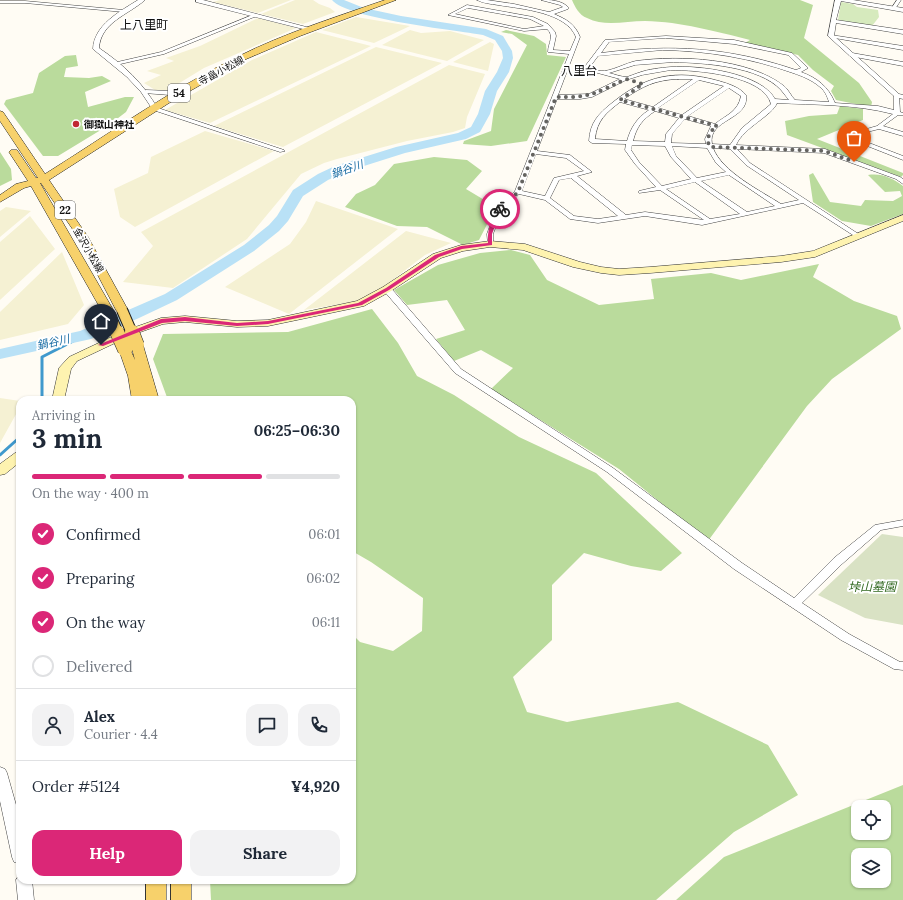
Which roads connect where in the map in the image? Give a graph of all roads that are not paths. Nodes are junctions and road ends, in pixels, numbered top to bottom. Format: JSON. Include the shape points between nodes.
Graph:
{"nodes":[{"id":1,"x":142,"y":0,"type":"edge"},
{"id":2,"x":198,"y":0,"type":"edge"},
{"id":3,"x":392,"y":0,"type":"edge"},
{"id":4,"x":479,"y":0,"type":"edge"},
{"id":5,"x":518,"y":0,"type":"edge"},
{"id":6,"x":543,"y":0,"type":"edge"},
{"id":7,"x":838,"y":0,"type":"edge"},
{"id":8,"x":843,"y":0,"type":"edge"},
{"id":9,"x":899,"y":0,"type":"edge"},
{"id":10,"x":26,"y":1,"type":"edge"},
{"id":11,"x":0,"y":2,"type":"edge"},
{"id":12,"x":376,"y":3,"type":"edge"},
{"id":13,"x":499,"y":4,"type":"junction"},
{"id":14,"x":893,"y":8,"type":"junction"},
{"id":15,"x":488,"y":10,"type":"junction"},
{"id":16,"x":903,"y":10,"type":"edge"},
{"id":17,"x":124,"y":11,"type":"junction"},
{"id":18,"x":548,"y":14,"type":"junction"},
{"id":19,"x":257,"y":15,"type":"junction"},
{"id":20,"x":833,"y":21,"type":"junction"},
{"id":21,"x":548,"y":27,"type":"junction"},
{"id":22,"x":308,"y":28,"type":"junction"},
{"id":23,"x":903,"y":32,"type":"edge"},
{"id":24,"x":831,"y":36,"type":"junction"},
{"id":25,"x":658,"y":37,"type":"junction"},
{"id":26,"x":664,"y":48,"type":"junction"},
{"id":27,"x":762,"y":48,"type":"junction"},
{"id":28,"x":903,"y":48,"type":"edge"},
{"id":29,"x":572,"y":53,"type":"junction"},
{"id":30,"x":596,"y":55,"type":"junction"},
{"id":31,"x":852,"y":55,"type":"junction"},
{"id":32,"x":748,"y":57,"type":"junction"},
{"id":33,"x":670,"y":60,"type":"junction"},
{"id":34,"x":116,"y":63,"type":"junction"},
{"id":35,"x":903,"y":64,"type":"edge"},
{"id":36,"x":734,"y":67,"type":"junction"},
{"id":37,"x":795,"y":72,"type":"junction"},
{"id":38,"x":603,"y":73,"type":"junction"},
{"id":39,"x":724,"y":74,"type":"junction"},
{"id":40,"x":626,"y":79,"type":"junction"},
{"id":41,"x":698,"y":79,"type":"junction"},
{"id":42,"x":713,"y":81,"type":"junction"},
{"id":43,"x":643,"y":84,"type":"junction"},
{"id":44,"x":728,"y":86,"type":"junction"},
{"id":45,"x":146,"y":92,"type":"junction"},
{"id":46,"x":170,"y":92,"type":"junction"},
{"id":47,"x":556,"y":97,"type":"junction"},
{"id":48,"x":900,"y":97,"type":"edge"},
{"id":49,"x":620,"y":100,"type":"junction"},
{"id":50,"x":774,"y":101,"type":"junction"},
{"id":51,"x":793,"y":102,"type":"junction"},
{"id":52,"x":833,"y":104,"type":"junction"},
{"id":53,"x":154,"y":106,"type":"junction"},
{"id":54,"x":654,"y":109,"type":"junction"},
{"id":55,"x":900,"y":113,"type":"edge"},
{"id":56,"x":0,"y":114,"type":"edge"},
{"id":57,"x":684,"y":117,"type":"junction"},
{"id":58,"x":717,"y":126,"type":"junction"},
{"id":59,"x":879,"y":127,"type":"junction"},
{"id":60,"x":0,"y":130,"type":"edge"},
{"id":61,"x":903,"y":134,"type":"edge"},
{"id":62,"x":629,"y":144,"type":"junction"},
{"id":63,"x":668,"y":145,"type":"junction"},
{"id":64,"x":710,"y":147,"type":"junction"},
{"id":65,"x":732,"y":147,"type":"junction"},
{"id":66,"x":282,"y":150,"type":"dead end"},
{"id":67,"x":534,"y":152,"type":"junction"},
{"id":68,"x":903,"y":158,"type":"edge"},
{"id":69,"x":730,"y":173,"type":"junction"},
{"id":70,"x":572,"y":176,"type":"junction"},
{"id":71,"x":38,"y":178,"type":"junction"},
{"id":72,"x":696,"y":181,"type":"junction"},
{"id":73,"x":903,"y":182,"type":"edge"},
{"id":74,"x":661,"y":188,"type":"junction"},
{"id":75,"x":518,"y":192,"type":"junction"},
{"id":76,"x":642,"y":192,"type":"dead end"},
{"id":77,"x":547,"y":198,"type":"junction"},
{"id":78,"x":0,"y":199,"type":"edge"},
{"id":79,"x":803,"y":201,"type":"junction"},
{"id":80,"x":780,"y":206,"type":"junction"},
{"id":81,"x":745,"y":214,"type":"junction"},
{"id":82,"x":624,"y":217,"type":"junction"},
{"id":83,"x":903,"y":218,"type":"edge"},
{"id":84,"x":709,"y":221,"type":"junction"},
{"id":85,"x":858,"y":236,"type":"junction"},
{"id":86,"x":490,"y":244,"type":"junction"},
{"id":87,"x":388,"y":289,"type":"junction"},
{"id":88,"x":131,"y":347,"type":"junction"},
{"id":89,"x":59,"y":396,"type":"edge"},
{"id":90,"x":138,"y":396,"type":"edge"},
{"id":91,"x":150,"y":396,"type":"edge"},
{"id":92,"x":16,"y":459,"type":"edge"},
{"id":93,"x":0,"y":471,"type":"edge"},
{"id":94,"x":903,"y":523,"type":"edge"},
{"id":95,"x":794,"y":603,"type":"junction"},
{"id":96,"x":903,"y":666,"type":"edge"},
{"id":97,"x":0,"y":774,"type":"edge"},
{"id":98,"x":16,"y":838,"type":"edge"},
{"id":99,"x":24,"y":884,"type":"edge"},
{"id":100,"x":156,"y":884,"type":"edge"},
{"id":101,"x":181,"y":884,"type":"edge"},
{"id":102,"x":26,"y":900,"type":"edge"},
{"id":103,"x":156,"y":900,"type":"edge"},
{"id":104,"x":182,"y":900,"type":"edge"}],
"edges":[{"from":1,"to":17,"type":"street"},
{"from":2,"to":19,"type":"street"},
{"from":3,"to":12,"type":"main road","name":"寺畠小松線","number":"54"},
{"from":4,"to":13,"type":"street"},
{"from":5,"to":13,"type":"street"},
{"from":6,"to":18,"type":"street","via":[[562,4],[566,8]]},
{"from":7,"to":20,"type":"street"},
{"from":8,"to":14,"type":"street"},
{"from":9,"to":14,"type":"street"},
{"from":10,"to":11,"type":"street"},
{"from":10,"to":17,"type":"street"},
{"from":12,"to":22,"type":"main road","name":"寺畠小松線","number":"54"},
{"from":13,"to":15,"type":"street"},
{"from":13,"to":18,"type":"street"},
{"from":14,"to":16,"type":"street"},
{"from":15,"to":21,"type":"street","via":[[531,18]]},
{"from":15,"to":21,"type":"street","via":[[467,6],[450,15],[524,30]]},
{"from":17,"to":34,"type":"street","via":[[100,32],[95,41],[96,49]]},
{"from":18,"to":29,"type":"street","via":[[570,24],[576,31],[578,37]]},
{"from":19,"to":22,"type":"street"},
{"from":19,"to":34,"type":"street","via":[[162,53]]},
{"from":20,"to":23,"type":"street"},
{"from":20,"to":24,"type":"street"},
{"from":21,"to":29,"type":"street","via":[[554,36],[550,50]]},
{"from":22,"to":46,"type":"main road","name":"寺畠小松線","number":"54","via":[[235,57]]},
{"from":22,"to":53,"type":"main road","name":"寺畠小松線","number":"54","via":[[241,59]]},
{"from":24,"to":28,"type":"street"},
{"from":24,"to":31,"type":"street"},
{"from":25,"to":26,"type":"street"},
{"from":25,"to":27,"type":"street","via":[[709,39]]},
{"from":25,"to":30,"type":"street","via":[[607,41]]},
{"from":26,"to":30,"type":"street"},
{"from":26,"to":32,"type":"street","via":[[710,50]]},
{"from":26,"to":33,"type":"street"},
{"from":27,"to":32,"type":"street"},
{"from":27,"to":37,"type":"street","via":[[790,54],[805,68]]},
{"from":29,"to":47,"type":"street"},
{"from":30,"to":38,"type":"street","via":[[586,69]]},
{"from":31,"to":35,"type":"street"},
{"from":31,"to":48,"type":"street"},
{"from":32,"to":36,"type":"street"},
{"from":32,"to":37,"type":"street"},
{"from":33,"to":36,"type":"street"},
{"from":33,"to":38,"type":"street","via":[[634,63]]},
{"from":34,"to":45,"type":"street"},
{"from":36,"to":39,"type":"street"},
{"from":36,"to":51,"type":"street","via":[[774,81],[784,87]]},
{"from":37,"to":52,"type":"street","via":[[816,81],[826,89]]},
{"from":38,"to":40,"type":"street"},
{"from":39,"to":40,"type":"street","via":[[682,68],[655,70]]},
{"from":39,"to":42,"type":"street"},
{"from":39,"to":50,"type":"street","via":[[758,85]]},
{"from":40,"to":43,"type":"street"},
{"from":40,"to":47,"type":"street","via":[[587,96]]},
{"from":41,"to":42,"type":"street"},
{"from":41,"to":43,"type":"street","via":[[667,78]]},
{"from":41,"to":54,"type":"street"},
{"from":42,"to":44,"type":"street"},
{"from":43,"to":49,"type":"street"},
{"from":44,"to":57,"type":"street"},
{"from":44,"to":58,"type":"street","via":[[740,90],[744,96],[743,105]]},
{"from":45,"to":46,"type":"street"},
{"from":45,"to":53,"type":"street"},
{"from":46,"to":53,"type":"main road","name":"寺畠小松線","number":"54"},
{"from":47,"to":67,"type":"street"},
{"from":48,"to":55,"type":"street"},
{"from":49,"to":54,"type":"street"},
{"from":49,"to":62,"type":"street","via":[[594,126],[592,141]]},
{"from":50,"to":51,"type":"street"},
{"from":50,"to":65,"type":"street","via":[[765,114],[737,136]]},
{"from":51,"to":52,"type":"street"},
{"from":52,"to":55,"type":"street","via":[[878,108]]},
{"from":53,"to":66,"type":"street"},
{"from":53,"to":71,"type":"main road","name":"寺畠小松線","number":"54"},
{"from":54,"to":57,"type":"street"},
{"from":54,"to":62,"type":"street","via":[[632,129]]},
{"from":55,"to":59,"type":"street"},
{"from":56,"to":71,"type":"main road","name":"金沢小松線","number":"22"},
{"from":57,"to":58,"type":"street"},
{"from":57,"to":63,"type":"street","via":[[669,132]]},
{"from":58,"to":64,"type":"street","via":[[708,136]]},
{"from":59,"to":61,"type":"street"},
{"from":59,"to":68,"type":"street","via":[[845,136]]},
{"from":60,"to":71,"type":"main road","name":"金沢小松線","number":"22"},
{"from":62,"to":63,"type":"street"},
{"from":62,"to":74,"type":"street","via":[[628,150],[632,157]]},
{"from":63,"to":64,"type":"street"},
{"from":63,"to":72,"type":"street","via":[[677,162]]},
{"from":64,"to":65,"type":"street"},
{"from":64,"to":69,"type":"street","via":[[713,156]]},
{"from":65,"to":73,"type":"street","via":[[825,151]]},
{"from":65,"to":79,"type":"street","via":[[748,164]]},
{"from":67,"to":70,"type":"street","via":[[568,156],[589,172]]},
{"from":67,"to":75,"type":"street"},
{"from":69,"to":72,"type":"street"},
{"from":69,"to":80,"type":"street"},
{"from":70,"to":77,"type":"street","via":[[556,180]]},
{"from":70,"to":82,"type":"street"},
{"from":71,"to":78,"type":"main road","number":"54"},
{"from":71,"to":88,"type":"main road","name":"金沢小松線","number":"22","bridge":true,"via":[[110,313]]},
{"from":71,"to":88,"type":"main road","name":"金沢小松線","number":"22","bridge":true,"via":[[83,237],[122,310]]},
{"from":72,"to":74,"type":"street"},
{"from":72,"to":81,"type":"street"},
{"from":74,"to":76,"type":"street"},
{"from":74,"to":84,"type":"street"},
{"from":75,"to":77,"type":"street"},
{"from":75,"to":86,"type":"street","via":[[498,212],[490,234]]},
{"from":77,"to":82,"type":"street","via":[[572,218],[598,221]]},
{"from":79,"to":80,"type":"street"},
{"from":79,"to":85,"type":"street"},
{"from":80,"to":81,"type":"street"},
{"from":81,"to":84,"type":"street"},
{"from":82,"to":84,"type":"street","via":[[645,214],[702,223]]},
{"from":83,"to":85,"type":"main road"},
{"from":85,"to":86,"type":"main road","via":[[815,254],[781,260],[619,272],[577,265],[525,247]]},
{"from":86,"to":87,"type":"main road","via":[[461,248],[437,256]]},
{"from":87,"to":89,"type":"main road","via":[[360,304],[268,323],[237,324],[185,319],[161,321],[128,333],[73,360],[65,368]]},
{"from":87,"to":95,"type":"street","via":[[458,371],[610,470],[738,566]]},
{"from":88,"to":90,"type":"main road","name":"金沢小松線","number":"22"},
{"from":88,"to":91,"type":"main road","name":"金沢小松線","number":"22"},
{"from":92,"to":93,"type":"main road"},
{"from":94,"to":95,"type":"street","via":[[878,528],[838,561]]},
{"from":95,"to":96,"type":"street","via":[[846,637],[898,666]]},
{"from":97,"to":98,"type":"street"},
{"from":99,"to":102,"type":"street"},
{"from":100,"to":103,"type":"main road"},
{"from":101,"to":104,"type":"main road"}]}
